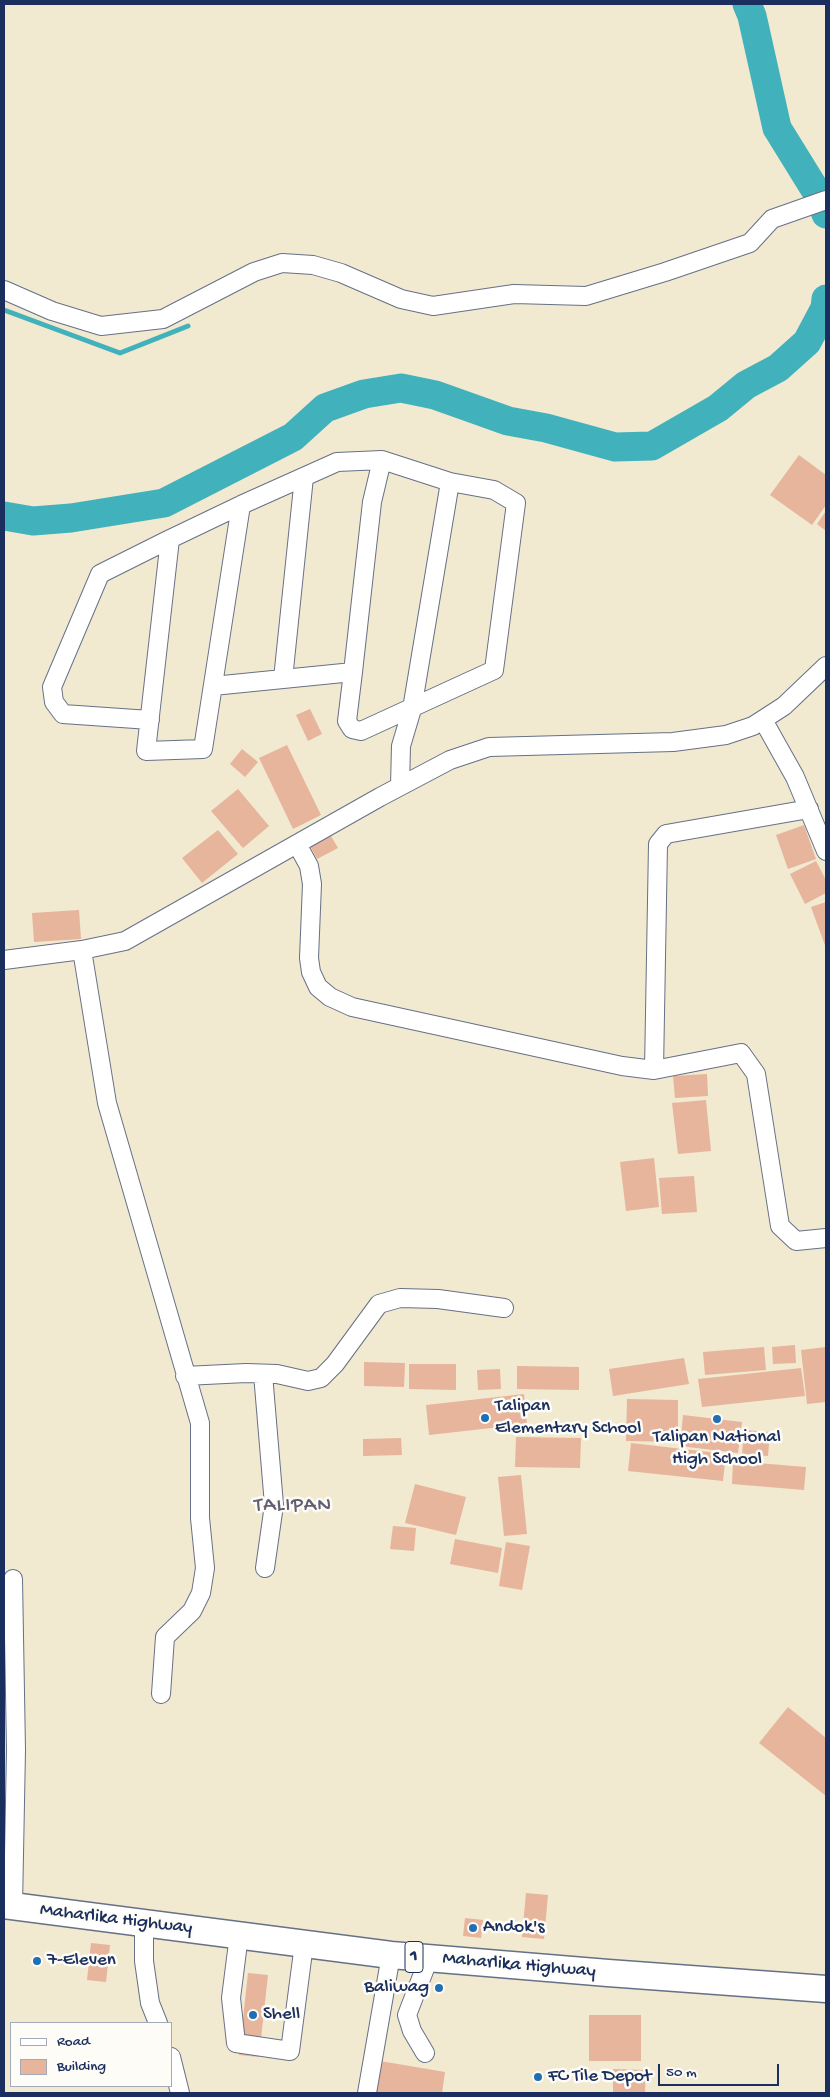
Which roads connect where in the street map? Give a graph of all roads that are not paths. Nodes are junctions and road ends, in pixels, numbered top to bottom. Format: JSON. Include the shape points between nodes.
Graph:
{"nodes":[{"id":1,"x":826,"y":200,"type":"edge"},
{"id":2,"x":4,"y":290,"type":"edge"},
{"id":3,"x":382,"y":460,"type":"junction"},
{"id":4,"x":304,"y":477,"type":"junction"},
{"id":5,"x":450,"y":482,"type":"junction"},
{"id":6,"x":241,"y":505,"type":"junction"},
{"id":7,"x":170,"y":539,"type":"junction"},
{"id":8,"x":826,"y":666,"type":"edge"},
{"id":9,"x":353,"y":672,"type":"junction"},
{"id":10,"x":283,"y":679,"type":"junction"},
{"id":11,"x":213,"y":686,"type":"junction"},
{"id":12,"x":412,"y":709,"type":"junction"},
{"id":13,"x":150,"y":720,"type":"junction"},
{"id":14,"x":763,"y":720,"type":"junction"},
{"id":15,"x":400,"y":786,"type":"junction"},
{"id":16,"x":808,"y":809,"type":"junction"},
{"id":17,"x":297,"y":844,"type":"junction"},
{"id":18,"x":826,"y":851,"type":"edge"},
{"id":19,"x":82,"y":950,"type":"junction"},
{"id":20,"x":4,"y":960,"type":"edge"},
{"id":21,"x":654,"y":1070,"type":"junction"},
{"id":22,"x":826,"y":1238,"type":"edge"},
{"id":23,"x":504,"y":1308,"type":"dead end"},
{"id":24,"x":263,"y":1374,"type":"junction"},
{"id":25,"x":185,"y":1376,"type":"junction"},
{"id":26,"x":266,"y":1568,"type":"dead end"},
{"id":27,"x":13,"y":1579,"type":"dead end"},
{"id":28,"x":161,"y":1694,"type":"dead end"},
{"id":29,"x":9,"y":1906,"type":"edge"},
{"id":30,"x":144,"y":1923,"type":"junction"},
{"id":31,"x":239,"y":1935,"type":"junction"},
{"id":32,"x":304,"y":1944,"type":"junction"},
{"id":33,"x":391,"y":1955,"type":"junction"},
{"id":34,"x":429,"y":1958,"type":"junction"},
{"id":35,"x":826,"y":1989,"type":"edge"},
{"id":36,"x":158,"y":2022,"type":"edge"},
{"id":37,"x":425,"y":2053,"type":"dead end"},
{"id":38,"x":172,"y":2061,"type":"edge"},
{"id":39,"x":180,"y":2093,"type":"edge"},
{"id":40,"x":367,"y":2093,"type":"edge"}],
"edges":[{"from":1,"to":2,"type":"street","via":[[772,219],[750,243],[586,296],[514,294],[433,306],[400,299],[341,273],[313,265],[282,263],[254,272],[163,320],[101,326],[52,311]]},
{"from":3,"to":4,"type":"street","via":[[337,462]]},
{"from":3,"to":5,"type":"street"},
{"from":3,"to":9,"type":"street","via":[[372,502]]},
{"from":4,"to":6,"type":"street"},
{"from":4,"to":10,"type":"street"},
{"from":5,"to":12,"type":"street"},
{"from":5,"to":12,"type":"street","via":[[494,490],[516,503],[494,670]]},
{"from":6,"to":7,"type":"street"},
{"from":6,"to":11,"type":"street"},
{"from":7,"to":13,"type":"street"},
{"from":7,"to":13,"type":"street","via":[[100,574],[52,687],[54,702],[63,714]]},
{"from":8,"to":14,"type":"street","via":[[784,706]]},
{"from":9,"to":10,"type":"street"},
{"from":9,"to":12,"type":"street","via":[[347,720],[352,729],[361,731]]},
{"from":10,"to":11,"type":"street"},
{"from":11,"to":13,"type":"street","via":[[204,749],[146,751]]},
{"from":12,"to":15,"type":"street","via":[[401,746]]},
{"from":14,"to":15,"type":"street","via":[[726,735],[673,742],[489,746],[450,760]]},
{"from":14,"to":16,"type":"street","via":[[795,777]]},
{"from":15,"to":17,"type":"street"},
{"from":16,"to":18,"type":"street"},
{"from":16,"to":21,"type":"street","via":[[666,834],[658,844]]},
{"from":17,"to":19,"type":"street","via":[[125,941]]},
{"from":17,"to":21,"type":"street","via":[[309,866],[312,884],[312,972],[318,987],[330,997],[352,1007],[622,1066]]},
{"from":19,"to":20,"type":"street"},
{"from":19,"to":25,"type":"street","via":[[108,1103]]},
{"from":21,"to":22,"type":"street","via":[[741,1053],[756,1074],[780,1226],[796,1241]]},
{"from":23,"to":24,"type":"street","via":[[438,1299],[400,1298],[379,1304],[321,1378],[308,1381]]},
{"from":24,"to":25,"type":"street"},
{"from":24,"to":26,"type":"street","via":[[274,1505]]},
{"from":25,"to":28,"type":"street","via":[[200,1423],[200,1518],[205,1568],[201,1593],[192,1611],[166,1637]]},
{"from":27,"to":29,"type":"street","via":[[16,1750]]},
{"from":29,"to":30,"type":"highway","name":"Maharlika Highway","number":"1"},
{"from":30,"to":31,"type":"highway","name":"Maharlika Highway","number":"1"},
{"from":30,"to":36,"type":"street","via":[[144,1961],[150,2003]]},
{"from":31,"to":32,"type":"highway","name":"Maharlika Highway","number":"1"},
{"from":31,"to":32,"type":"street","via":[[231,1998],[236,2043],[290,2051]]},
{"from":32,"to":33,"type":"highway","name":"Maharlika Highway","number":"1"},
{"from":33,"to":34,"type":"highway","name":"Maharlika Highway","number":"1"},
{"from":33,"to":40,"type":"street"},
{"from":34,"to":35,"type":"highway","name":"Maharlika Highway","number":"1"},
{"from":34,"to":37,"type":"street","via":[[407,2015]]},
{"from":38,"to":39,"type":"street"}]}
